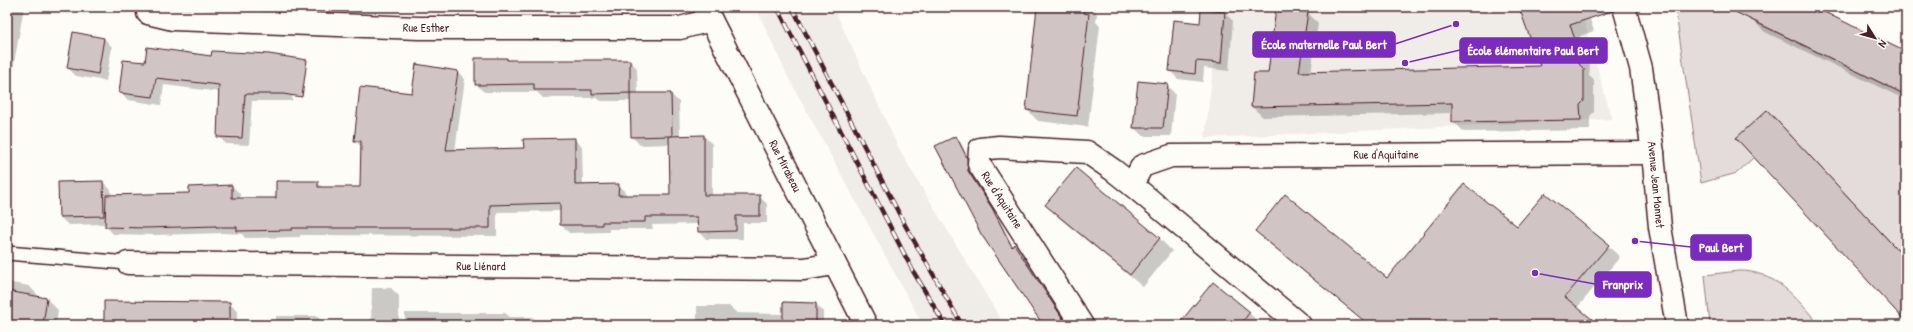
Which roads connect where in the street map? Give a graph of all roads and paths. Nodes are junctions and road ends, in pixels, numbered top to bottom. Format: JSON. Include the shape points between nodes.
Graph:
{"nodes":[{"id":1,"x":148,"y":7,"type":"edge"},
{"id":2,"x":1624,"y":7,"type":"edge"},
{"id":3,"x":1639,"y":7,"type":"edge"},
{"id":4,"x":708,"y":14,"type":"edge"},
{"id":5,"x":1641,"y":68,"type":"junction"},
{"id":6,"x":1653,"y":153,"type":"junction"},
{"id":7,"x":1132,"y":185,"type":"junction"},
{"id":8,"x":7,"y":253,"type":"edge"},
{"id":9,"x":128,"y":263,"type":"joint"},
{"id":10,"x":834,"y":264,"type":"junction"},
{"id":11,"x":866,"y":325,"type":"edge"},
{"id":12,"x":1082,"y":325,"type":"edge"},
{"id":13,"x":1300,"y":325,"type":"edge"},
{"id":14,"x":1677,"y":325,"type":"edge"}],
"edges":[{"from":1,"to":4,"type":"street","name":"Rue Esther","via":[[148,13],[173,19],[419,28],[680,28]]},
{"from":2,"to":5,"type":"street","name":"Avenue Jean Monnet"},
{"from":3,"to":5,"type":"street","name":"Avenue Jean Monnet","via":[[1642,24]]},
{"from":4,"to":10,"type":"street","name":"Rue Mirabeau"},
{"from":5,"to":6,"type":"street","name":"Avenue Jean Monnet"},
{"from":6,"to":7,"type":"street","name":"Rue d'Aquitaine","via":[[1171,156],[1142,166]]},
{"from":6,"to":14,"type":"street","name":"Avenue Jean Monnet","via":[[1660,227]]},
{"from":7,"to":12,"type":"street","name":"Rue d'Aquitaine","via":[[1087,152],[999,147],[980,149],[979,164]]},
{"from":7,"to":13,"type":"street","name":"Rue d'Aquitaine"},
{"from":8,"to":9,"type":"lane"},
{"from":9,"to":10,"type":"street","name":"Rue Liénard","via":[[804,269]]},
{"from":10,"to":11,"type":"street","name":"Rue Mirabeau"}]}
